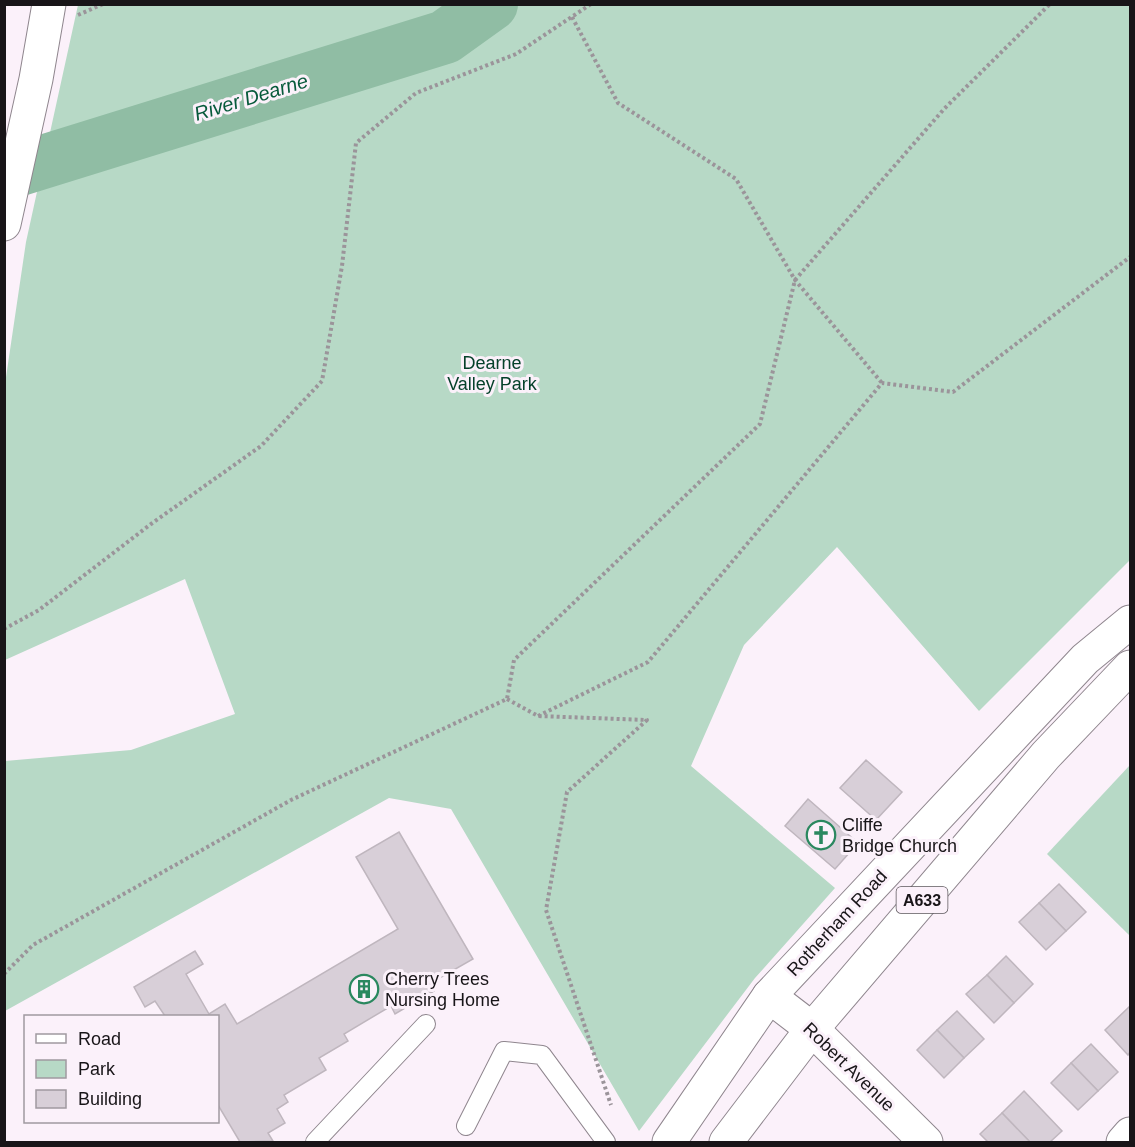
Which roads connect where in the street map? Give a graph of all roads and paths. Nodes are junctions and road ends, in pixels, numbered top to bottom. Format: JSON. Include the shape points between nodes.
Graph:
{"nodes":[{"id":1,"x":50,"y":4,"type":"edge"},
{"id":2,"x":591,"y":4,"type":"edge"},
{"id":3,"x":1050,"y":4,"type":"edge"},
{"id":4,"x":572,"y":17,"type":"junction"},
{"id":5,"x":4,"y":224,"type":"edge"},
{"id":6,"x":1131,"y":257,"type":"edge"},
{"id":7,"x":795,"y":280,"type":"junction"},
{"id":8,"x":882,"y":383,"type":"junction"},
{"id":9,"x":1131,"y":622,"type":"edge"},
{"id":10,"x":4,"y":628,"type":"edge"},
{"id":11,"x":1131,"y":667,"type":"edge"},
{"id":12,"x":507,"y":699,"type":"junction"},
{"id":13,"x":538,"y":716,"type":"junction"},
{"id":14,"x":4,"y":974,"type":"edge"},
{"id":15,"x":769,"y":996,"type":"junction"},
{"id":16,"x":426,"y":1024,"type":"dead end"},
{"id":17,"x":812,"y":1029,"type":"junction"},
{"id":18,"x":612,"y":1109,"type":"dead end"},
{"id":19,"x":466,"y":1126,"type":"dead end"},
{"id":20,"x":1131,"y":1134,"type":"edge"},
{"id":21,"x":315,"y":1143,"type":"edge"},
{"id":22,"x":606,"y":1143,"type":"edge"},
{"id":23,"x":669,"y":1143,"type":"edge"},
{"id":24,"x":726,"y":1143,"type":"edge"},
{"id":25,"x":926,"y":1143,"type":"edge"},
{"id":26,"x":1123,"y":1143,"type":"edge"}],
"edges":[{"from":1,"to":5,"type":"main road"},
{"from":2,"to":4,"type":"path"},
{"from":3,"to":7,"type":"path","via":[[944,109]]},
{"from":4,"to":7,"type":"path","via":[[618,103],[736,179]]},
{"from":4,"to":10,"type":"path","via":[[516,54],[416,93],[356,143],[342,266],[322,381],[261,446],[39,610]]},
{"from":6,"to":8,"type":"path","via":[[953,392]]},
{"from":7,"to":8,"type":"path"},
{"from":7,"to":12,"type":"path","via":[[759,424],[514,660]]},
{"from":8,"to":13,"type":"path","via":[[648,662]]},
{"from":9,"to":15,"type":"main road","name":"Rotherham Road","number":"A633","via":[[1085,659]]},
{"from":11,"to":17,"type":"main road","number":"A633","via":[[1046,755]]},
{"from":12,"to":13,"type":"path"},
{"from":12,"to":14,"type":"path","via":[[291,800],[33,945]]},
{"from":13,"to":18,"type":"path","via":[[647,720],[567,792],[546,910]]},
{"from":15,"to":17,"type":"main road","name":"Robert Avenue"},
{"from":15,"to":23,"type":"main road","name":"Rotherham Road","number":"A633"},
{"from":16,"to":21,"type":"lane"},
{"from":17,"to":24,"type":"main road","number":"A633"},
{"from":17,"to":25,"type":"main road","name":"Robert Avenue"},
{"from":19,"to":22,"type":"lane","via":[[504,1051],[542,1055]]},
{"from":20,"to":26,"type":"main road"}]}
